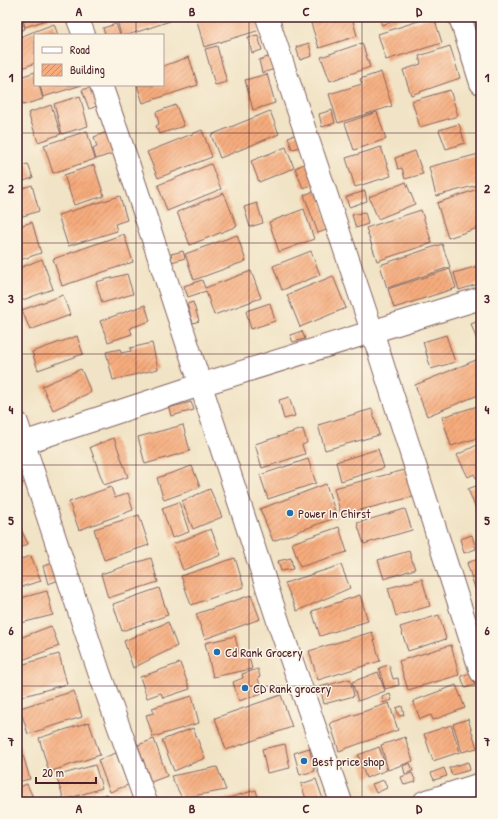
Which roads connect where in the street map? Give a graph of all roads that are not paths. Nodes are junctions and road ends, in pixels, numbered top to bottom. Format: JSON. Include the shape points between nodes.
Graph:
{"nodes":[{"id":1,"x":77,"y":17,"type":"edge"},
{"id":2,"x":266,"y":17,"type":"edge"},
{"id":3,"x":460,"y":17,"type":"edge"},
{"id":4,"x":84,"y":34,"type":"edge"},
{"id":5,"x":481,"y":84,"type":"edge"},
{"id":6,"x":101,"y":86,"type":"edge"},
{"id":7,"x":481,"y":298,"type":"edge"},
{"id":8,"x":372,"y":331,"type":"junction"},
{"id":9,"x":200,"y":385,"type":"junction"},
{"id":10,"x":19,"y":436,"type":"edge"},
{"id":11,"x":481,"y":672,"type":"edge"},
{"id":12,"x":481,"y":784,"type":"edge"},
{"id":13,"x":146,"y":802,"type":"edge"},
{"id":14,"x":341,"y":802,"type":"edge"},
{"id":15,"x":424,"y":802,"type":"edge"}],
"edges":[{"from":1,"to":4,"type":"street"},
{"from":2,"to":8,"type":"street"},
{"from":3,"to":5,"type":"street"},
{"from":6,"to":9,"type":"street"},
{"from":7,"to":8,"type":"street"},
{"from":8,"to":9,"type":"street"},
{"from":8,"to":11,"type":"street"},
{"from":9,"to":10,"type":"street"},
{"from":9,"to":14,"type":"street"},
{"from":10,"to":13,"type":"street","via":[[86,636]]},
{"from":12,"to":15,"type":"street"}]}
